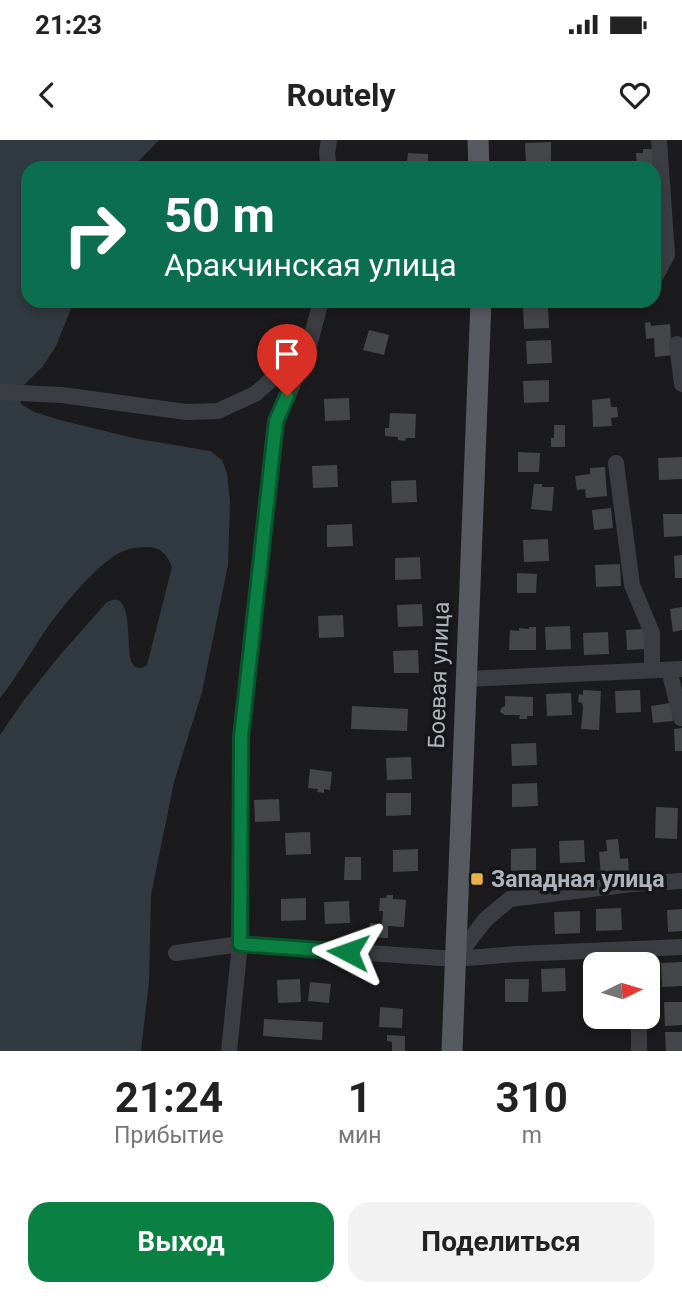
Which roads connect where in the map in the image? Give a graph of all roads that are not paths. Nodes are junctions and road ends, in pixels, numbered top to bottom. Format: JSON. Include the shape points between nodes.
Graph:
{"nodes":[{"id":1,"x":329,"y":140,"type":"edge"},
{"id":2,"x":478,"y":140,"type":"edge"},
{"id":3,"x":659,"y":140,"type":"edge"},
{"id":4,"x":328,"y":161,"type":"edge"},
{"id":5,"x":479,"y":161,"type":"edge"},
{"id":6,"x":660,"y":161,"type":"edge"},
{"id":7,"x":661,"y":169,"type":"edge"},
{"id":8,"x":661,"y":267,"type":"edge"},
{"id":9,"x":319,"y":308,"type":"edge"},
{"id":10,"x":481,"y":308,"type":"edge"},
{"id":11,"x":677,"y":344,"type":"dead end"},
{"id":12,"x":309,"y":346,"type":"junction"},
{"id":13,"x":682,"y":384,"type":"edge"},
{"id":14,"x":0,"y":392,"type":"edge"},
{"id":15,"x":616,"y":463,"type":"dead end"},
{"id":16,"x":652,"y":670,"type":"junction"},
{"id":17,"x":676,"y":670,"type":"edge"},
{"id":18,"x":465,"y":679,"type":"junction"},
{"id":19,"x":681,"y":718,"type":"edge"},
{"id":20,"x":682,"y":881,"type":"edge"},
{"id":21,"x":240,"y":944,"type":"junction"},
{"id":22,"x":682,"y":947,"type":"edge"},
{"id":23,"x":658,"y":952,"type":"edge"},
{"id":24,"x":176,"y":953,"type":"dead end"},
{"id":25,"x":583,"y":957,"type":"edge"},
{"id":26,"x":455,"y":959,"type":"junction"},
{"id":27,"x":639,"y":1029,"type":"edge"},
{"id":28,"x":229,"y":1051,"type":"edge"},
{"id":29,"x":453,"y":1051,"type":"edge"},
{"id":30,"x":639,"y":1051,"type":"edge"}],
"edges":[{"from":1,"to":4,"type":"street"},
{"from":2,"to":5,"type":"main road"},
{"from":3,"to":6,"type":"street"},
{"from":7,"to":8,"type":"street","via":[[667,256]]},
{"from":9,"to":12,"type":"street"},
{"from":10,"to":18,"type":"main road","name":"Боевая улица"},
{"from":11,"to":13,"type":"street"},
{"from":12,"to":14,"type":"street","via":[[255,394],[218,411],[186,412],[62,395]]},
{"from":12,"to":21,"type":"street","via":[[276,421],[241,737]]},
{"from":15,"to":16,"type":"street","via":[[632,585],[652,633]]},
{"from":16,"to":17,"type":"street"},
{"from":16,"to":18,"type":"street"},
{"from":17,"to":19,"type":"street"},
{"from":18,"to":26,"type":"main road","name":"Боевая улица"},
{"from":20,"to":26,"type":"street","via":[[510,899],[486,919]]},
{"from":21,"to":24,"type":"street"},
{"from":21,"to":26,"type":"street"},
{"from":21,"to":28,"type":"street"},
{"from":22,"to":23,"type":"street"},
{"from":25,"to":26,"type":"street"},
{"from":26,"to":29,"type":"main road","name":"Боевая улица"},
{"from":27,"to":30,"type":"street"}]}
